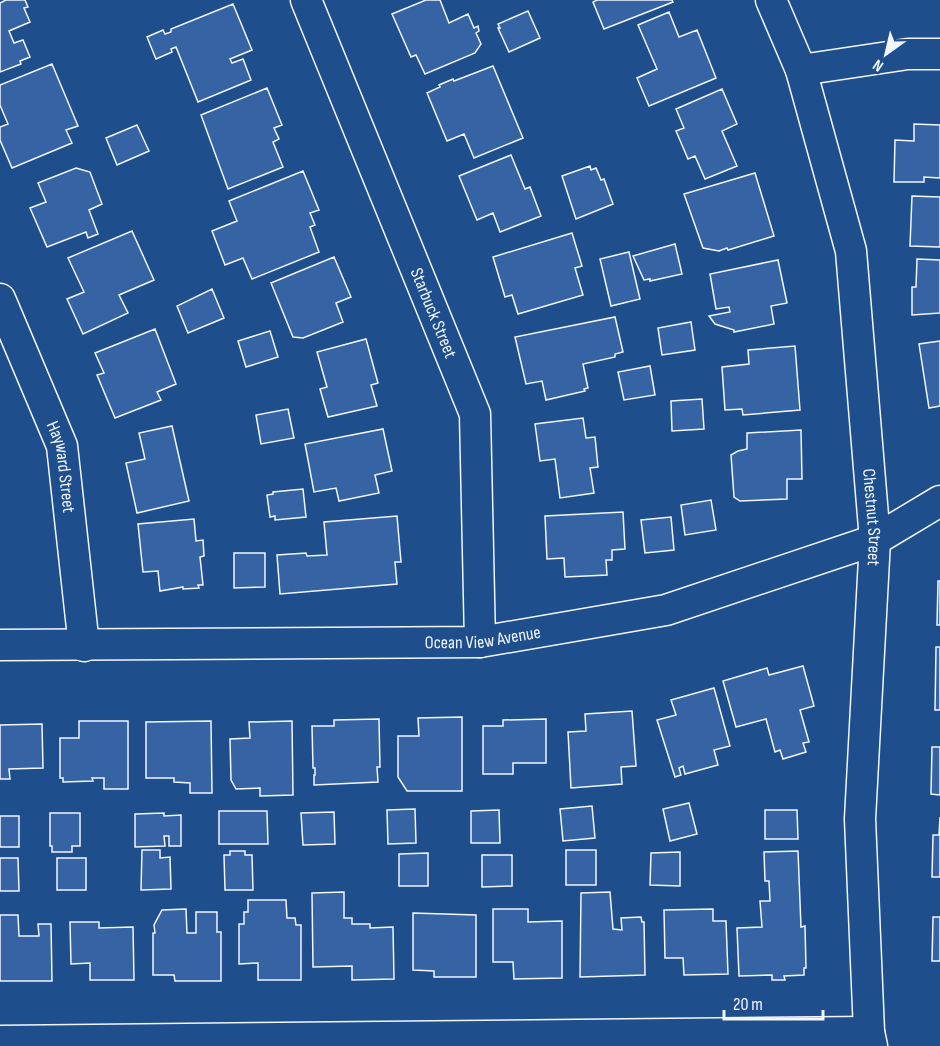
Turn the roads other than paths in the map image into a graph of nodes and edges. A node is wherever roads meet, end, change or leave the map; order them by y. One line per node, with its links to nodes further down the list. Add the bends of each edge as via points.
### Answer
1 (306, 0): 8 (street, Starbuck Street, via 475,414)
2 (771, 0): 4 (street, Chestnut Street)
3 (940, 54): 4 (street, via 908,54)
4 (801, 70): 7 (street, Chestnut Street, via 851,251)
5 (0, 300): 10 (street, Hayward Street, via 62,446)
6 (940, 501): 7 (street, Ocean View Avenue)
7 (875, 540): 8 (street, Ocean View Avenue, via 666,610); 11 (street, Chestnut Street, via 860,819)
8 (480, 642): 10 (street, Ocean View Avenue)
9 (0, 645): 10 (street, Ocean View Avenue)
10 (84, 646)
11 (870, 1039): 12 (street)
12 (0, 1041)

